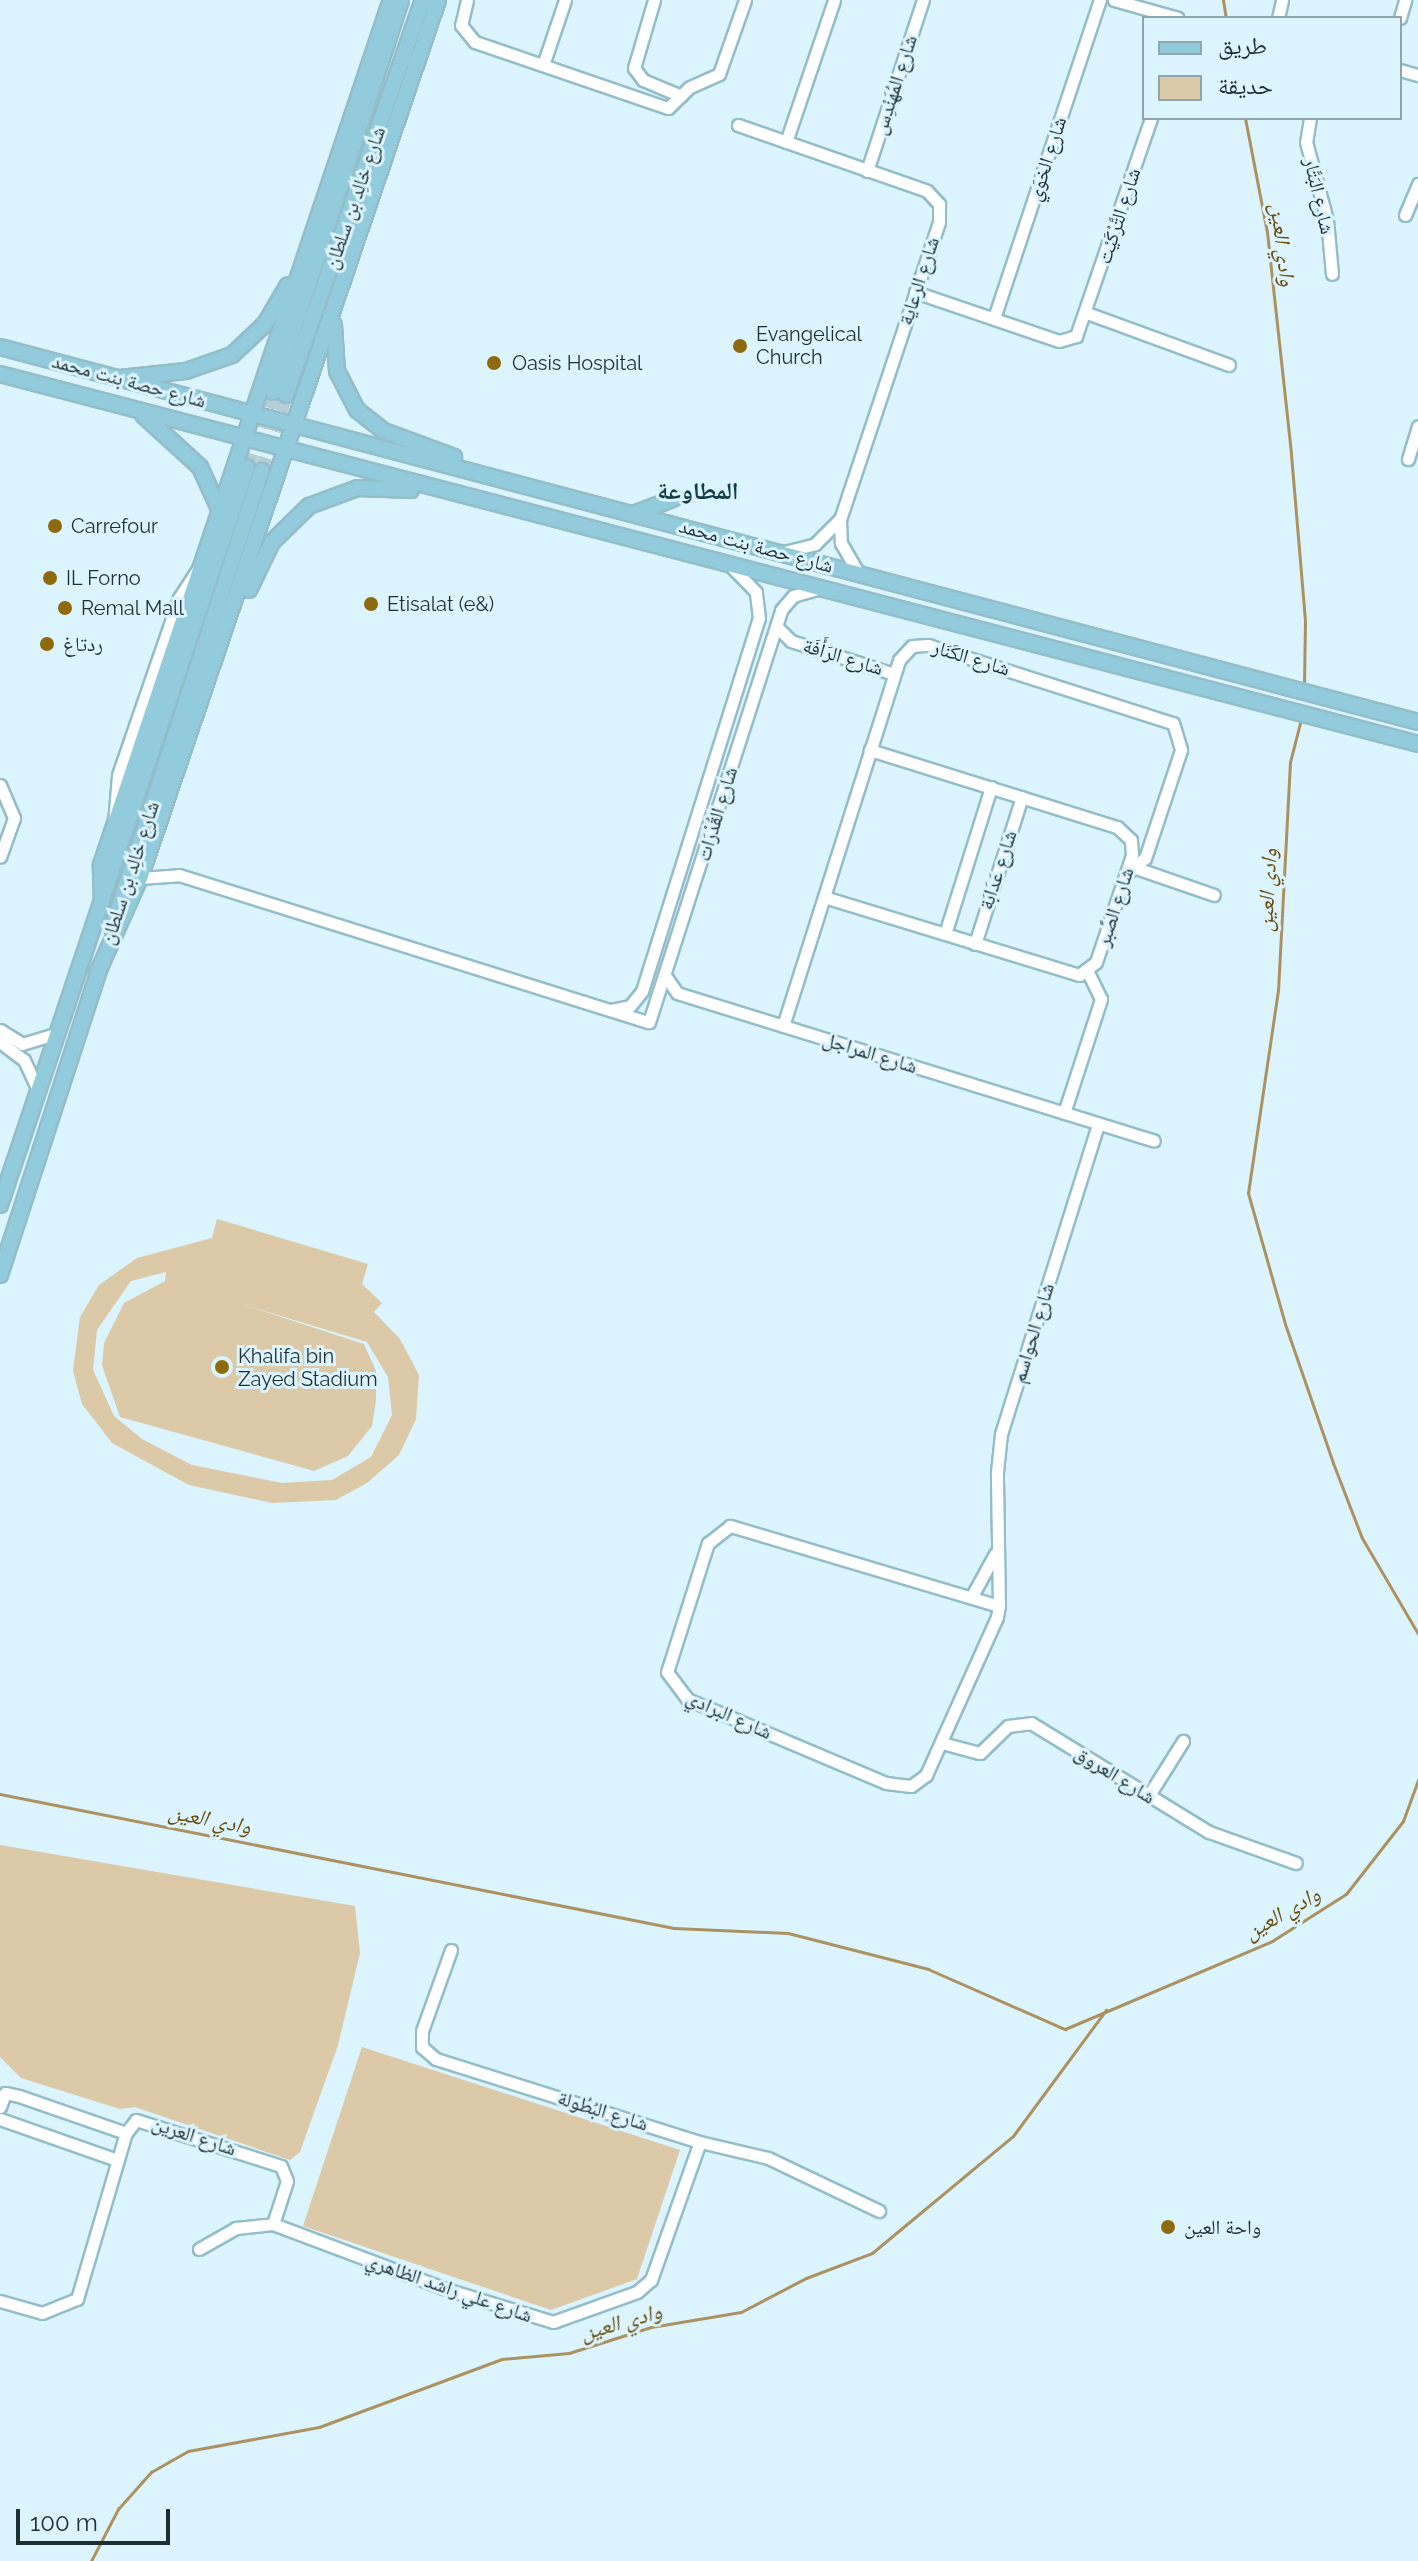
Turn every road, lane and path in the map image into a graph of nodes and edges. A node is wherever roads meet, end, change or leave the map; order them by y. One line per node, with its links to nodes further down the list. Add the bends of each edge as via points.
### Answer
1 (391, 0): 23 (main road)
2 (401, 0): 3 (main road, شارع خالِد بن سلطان, via 279,394)
3 (423, 0)
4 (438, 0): 26 (main road)
5 (467, 0): 14 (street, via 461,25 470,39)
6 (565, 0): 14 (street)
7 (654, 0): 15 (street, via 634,68 643,80)
8 (745, 0): 15 (street, via 722,67 714,79)
9 (834, 0): 19 (street)
10 (923, 0): 20 (street, شارع المُهَنْدِس)
11 (1100, 0): 28 (street, شارع الخوَي)
12 (1114, 0): 13 (street)
13 (1171, 16)
14 (543, 65): 15 (street, via 665,108)
15 (681, 96)
16 (1150, 120): 27 (street, شارع التَّرْكَيْت)
17 (1310, 120): 24 (street, شارع البَتَّار, via 1306,142 1327,220)
18 (738, 125): 19 (street, شارع الرعاية)
19 (786, 142): 20 (street, شارع الرعاية)
20 (867, 171): 25 (street, شارع الرعاية, via 927,191 939,204 939,222)
21 (1418, 184): 22 (street)
22 (1405, 215)
23 (306, 254): 32 (main road, via 265,324 232,355 186,371); 34 (main road)
24 (1332, 274)
25 (915, 292): 28 (street, شارع التَّرْكَيْت); 45 (street, شارع الرعاية)
26 (336, 305): 35 (main road); 40 (main road, via 337,371 357,410 384,431)
27 (1087, 313): 28 (street, شارع التَّرْكَيْت, via 1079,333 1063,342); 30 (street)
28 (994, 318)
29 (0, 347): 32 (main road, شارع حصة بنت محمد)
30 (1229, 365)
31 (0, 374): 33 (main road, شارع حصة بنت محمد)
32 (120, 378): 34 (main road, شارع حصة بنت محمد)
33 (136, 410): 37 (main road, شارع حصة بنت محمد); 43 (main road, via 200,467)
34 (253, 413): 35 (main road, شارع حصة بنت محمد); 37 (main road)
35 (298, 424): 38 (main road); 40 (main road, شارع حصة بنت محمد)
36 (1418, 427): 39 (street)
37 (245, 439): 38 (main road, شارع حصة بنت محمد); 43 (main road)
38 (289, 450): 41 (main road, شارع حصة بنت محمد); 56 (main road)
39 (1408, 459)
40 (495, 475): 44 (main road, شارع حصة بنت محمد)
41 (455, 494): 47 (main road, شارع حصة بنت محمد); 56 (main road, via 358,488 298,514 264,553)
42 (673, 499): 44 (main road)
43 (220, 511): 69 (main road, via 99,873)
44 (636, 514): 46 (main road, شارع حصة بنت محمد)
45 (840, 519): 46 (street, via 815,544); 48 (street, via 841,543)
46 (782, 553): 48 (main road, شارع حصة بنت محمد)
47 (730, 565): 49 (main road, شارع حصة بنت محمد); 54 (street, شارع القُدْرَات, via 753,586 760,605)
48 (859, 574): 57 (main road, شارع حصة بنت محمد)
49 (822, 588): 50 (street, شارع القُدْرَات, via 788,600); 58 (main road, شارع حصة بنت محمد)
50 (776, 626): 51 (street, شارع الرَأَفَة); 52 (street, شارع القُدْرَات)
51 (791, 641): 52 (street, شارع الرَأَفَة); 53 (street, شارع الرَأَفَة)
52 (768, 649): 55 (street, شارع القُدْرَات)
53 (894, 674): 59 (street, شارع الكَنَار); 64 (street, شارع الكَنَار, via 904,652 928,645 1173,723 1181,750)
54 (740, 679): 55 (street); 76 (street, شارع القُدْرَات)
55 (757, 684): 74 (street, شارع القُدْرَات)
56 (202, 696): 66 (main road)
57 (1416, 721)
58 (1413, 742)
59 (870, 750): 61 (street, شارع الصَّبر); 68 (street, شارع الكَنَار)
60 (0, 785): 63 (street, via 14,818)
61 (991, 787): 62 (street, شارع الصَّبر); 70 (street, شارع عَدَابَة)
62 (1022, 797): 65 (street, شارع الصَّبر, via 1126,832 1133,850); 71 (street, شارع عَدَابَة)
63 (0, 857)
64 (1139, 869): 65 (street); 67 (street)
65 (1125, 875): 72 (street, شارع الصَّبر)
66 (140, 878): 73 (main road); 78 (street, via 179,875)
67 (1214, 895)
68 (824, 897): 70 (street, شارع الصَّبر); 80 (street, شارع الكَنَار)
69 (102, 903): 73 (main road, شارع خالِد بن سلطان, via 254,469); 82 (main road, شارع خالِد بن سلطان)
70 (945, 934): 71 (street, شارع الصَّبر)
71 (975, 944): 72 (street, شارع الصَّبر, via 1070,974)
72 (1088, 972): 85 (street, via 1101,999)
73 (97, 974): 89 (main road, شارع خالِد بن سلطان)
74 (666, 977): 75 (street); 77 (street, شارع القُدْرَات)
75 (677, 993): 77 (street); 80 (street, شارع المراجل)
76 (637, 1000): 77 (street); 78 (street); 79 (street)
77 (658, 1001): 79 (street, شارع القُدْرَات, via 653,1018)
78 (608, 1011): 79 (street)
79 (638, 1023)
80 (783, 1026): 85 (street, شارع المراجل)
81 (0, 1030): 82 (street, via 22,1044)
82 (57, 1033): 84 (main road, شارع خالِد بن سلطان)
83 (0, 1042): 84 (street, via 24,1060)
84 (38, 1090): 88 (main road, شارع خالِد بن سلطان)
85 (1064, 1113): 86 (street, شارع المراجل)
86 (1098, 1124): 87 (street, شارع المراجل); 90 (street, شارع الحواسم, via 1001,1434)
87 (1154, 1141)
88 (0, 1205)
89 (0, 1275)
90 (998, 1546): 91 (street); 92 (street, شارع البرادي)
91 (972, 1596): 92 (street, شارع البرادي); 94 (street, شارع البرادي, via 730,1526 708,1543 667,1664 672,1684 687,1699 892,1786 922,1780)
92 (999, 1606): 94 (street, شارع البرادي)
93 (1183, 1741): 95 (street)
94 (942, 1743): 95 (street, شارع العروق, via 980,1753 1008,1726 1031,1723)
95 (1149, 1795): 96 (street, شارع العروق, via 1221,1838)
96 (1296, 1863)
97 (451, 1950): 103 (street, شارع البُطُولة, via 422,2031 422,2047 429,2054)
98 (0, 2081): 99 (street)
99 (5, 2093): 100 (street); 102 (street)
100 (0, 2107)
101 (0, 2119): 104 (street)
102 (126, 2133): 104 (street, شارع العرين); 106 (street, شارع العرين, via 144,2119 275,2162 287,2181)
103 (700, 2142): 105 (street, شارع البُطُولة, via 780,2162); 106 (street, شارع علي راشد الظاهري, via 651,2280 637,2292 553,2322 449,2290)
104 (117, 2160): 108 (street, شارع العرين, via 77,2299 42,2313)
105 (879, 2211)
106 (273, 2224): 107 (street, شارع علي راشد الظاهري, via 236,2228)
107 (199, 2249)
108 (0, 2301)

